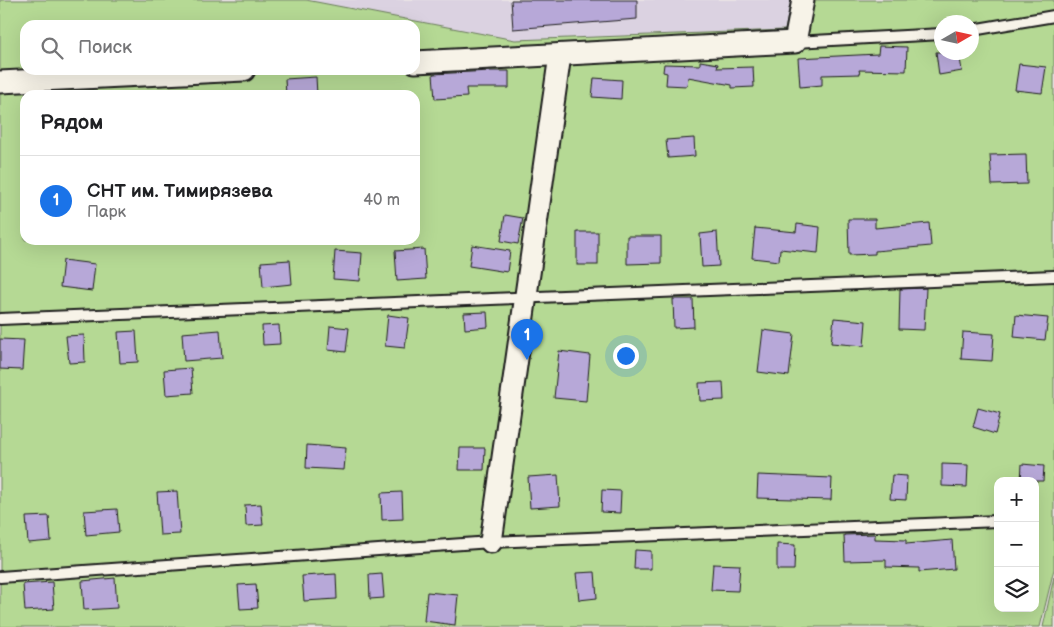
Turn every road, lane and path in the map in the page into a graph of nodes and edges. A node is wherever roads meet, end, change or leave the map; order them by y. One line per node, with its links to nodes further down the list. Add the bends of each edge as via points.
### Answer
1 (804, 0): 5 (street)
2 (1054, 16): 3 (lane)
3 (979, 29)
4 (934, 34): 5 (lane)
5 (794, 42): 6 (street)
6 (560, 54): 7 (street); 11 (street)
7 (420, 62)
8 (142, 75): 9 (street)
9 (0, 82)
10 (1054, 276): 11 (lane)
11 (526, 297): 12 (lane); 14 (street)
12 (0, 319)
13 (994, 521): 14 (lane)
14 (491, 542): 15 (lane)
15 (0, 577)

